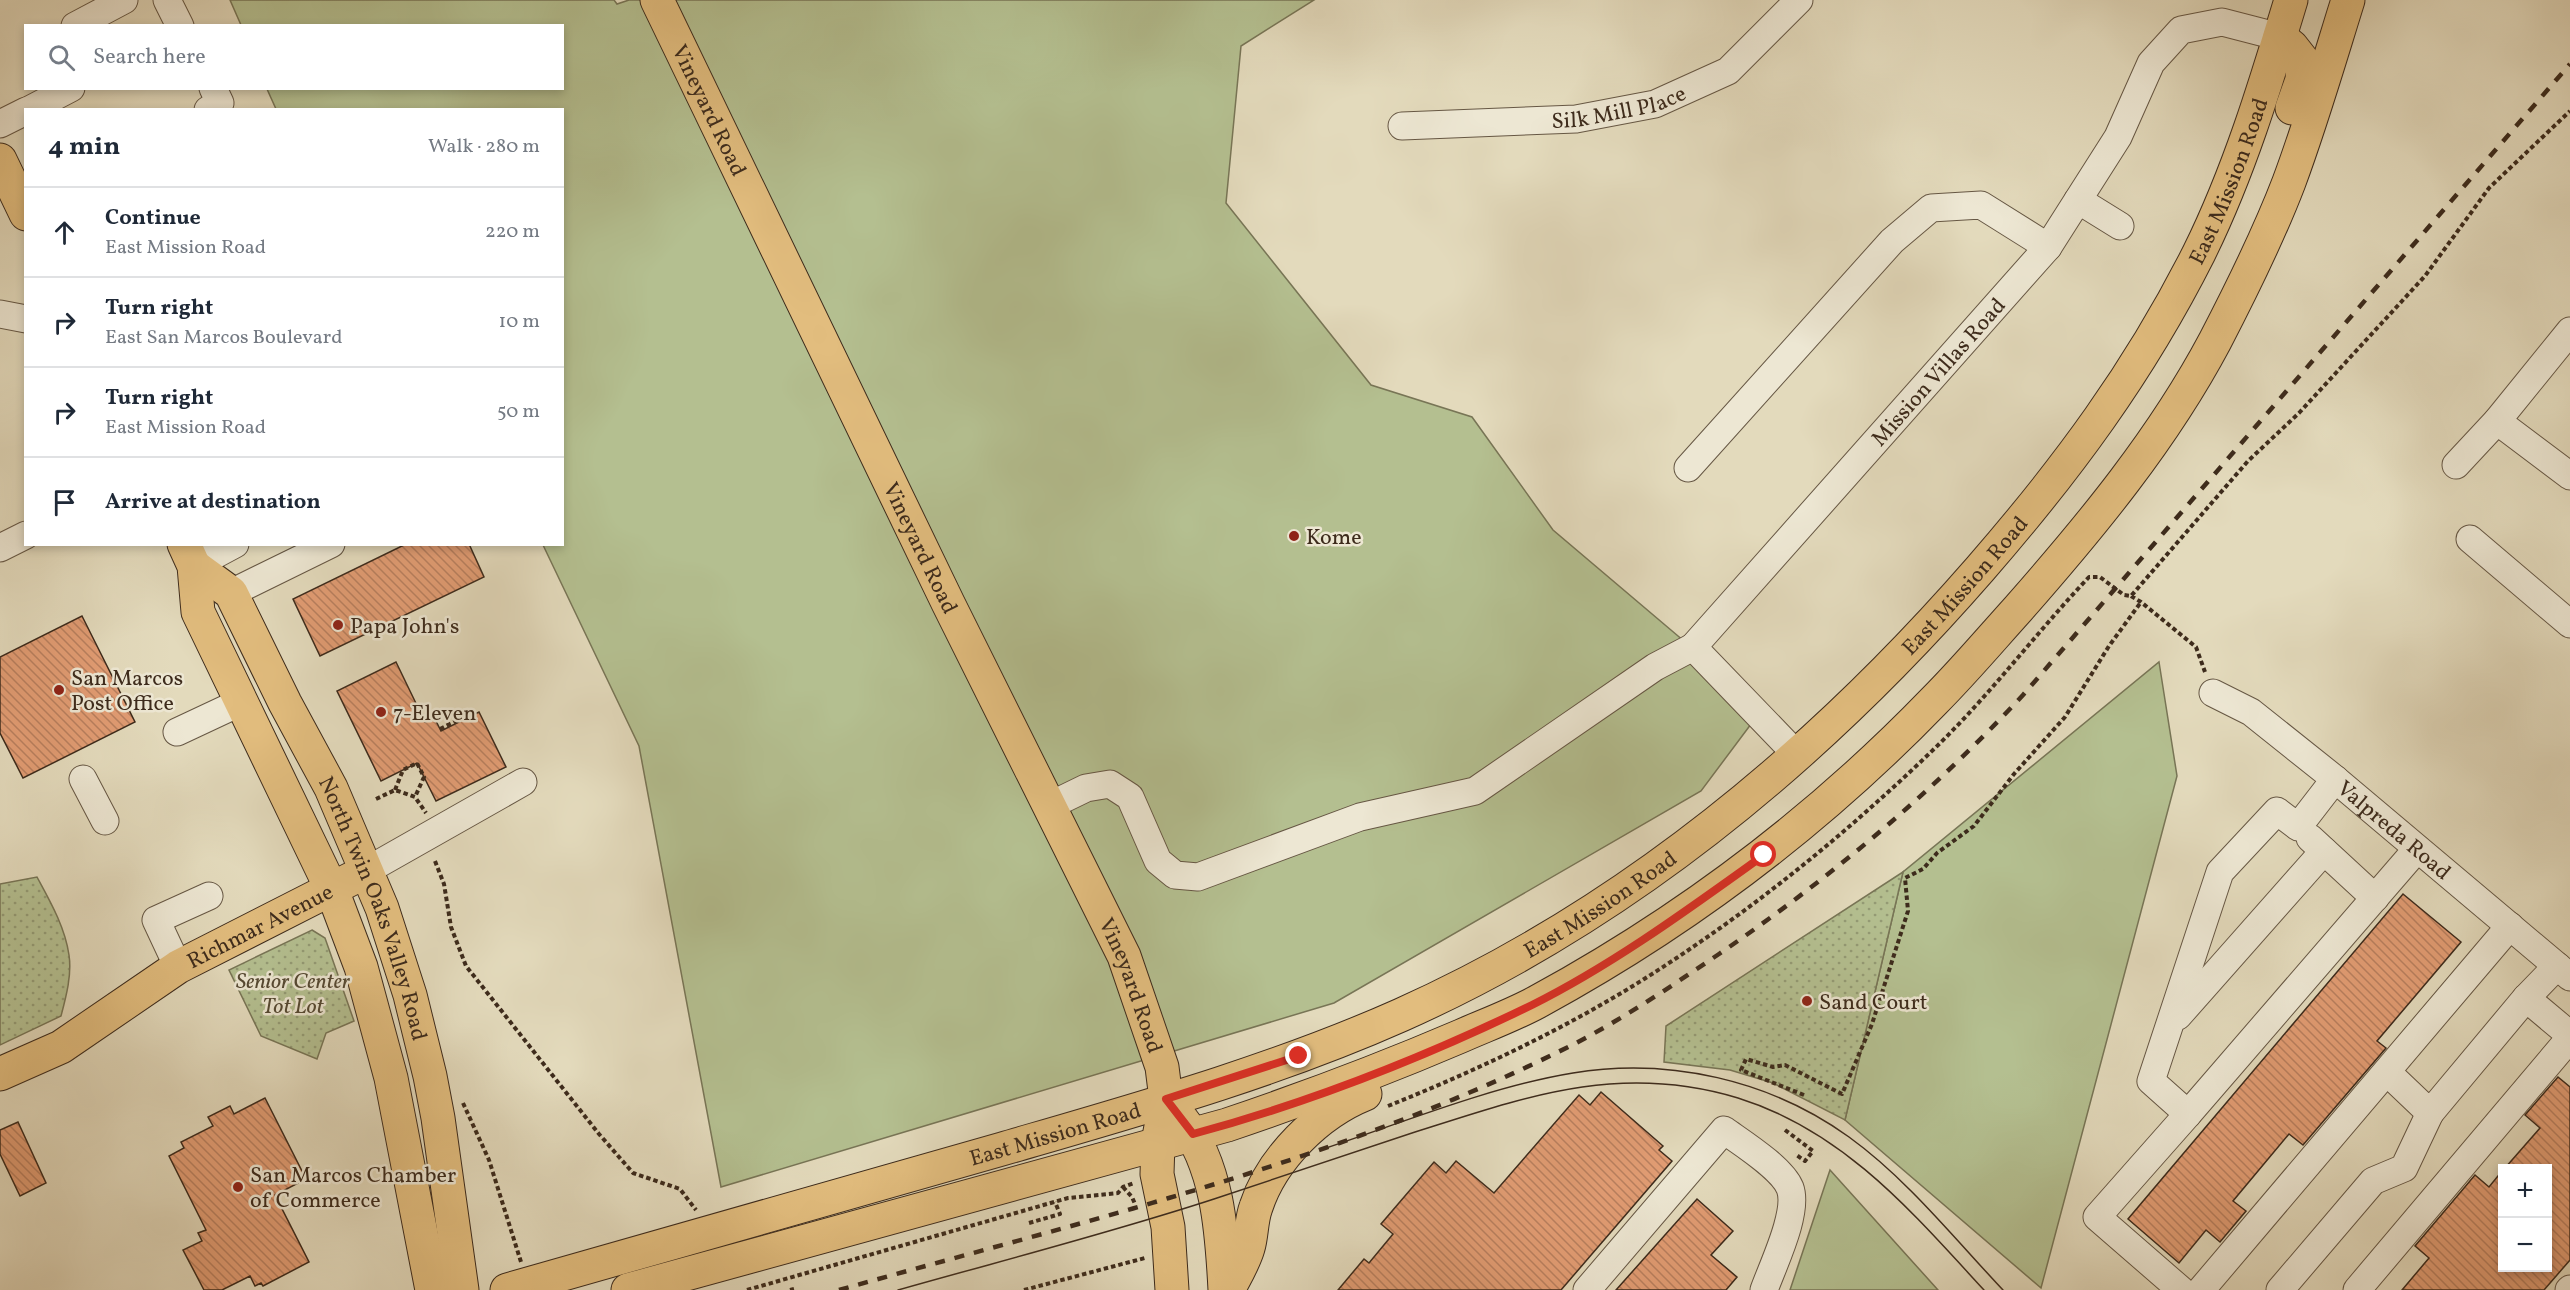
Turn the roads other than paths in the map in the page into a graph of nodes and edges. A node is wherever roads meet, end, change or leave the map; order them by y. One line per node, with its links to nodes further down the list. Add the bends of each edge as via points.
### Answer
1 (124, 0): 8 (street)
2 (167, 0): 9 (street)
3 (657, 0): 11 (main road, Vineyard Road)
4 (679, 0): 11 (main road)
5 (1799, 0): 18 (street, Silk Mill Place, via 1728,71 1655,104 1576,119)
6 (2291, 0): 10 (main road, East Mission Road)
7 (2348, 0): 20 (main road, East Mission Road)
8 (79, 24)
9 (179, 24)
10 (2280, 37): 20 (main road, via 2299,55 2304,68 2281,138); 21 (street, Mission Villas Road, via 2222,22 2181,30 2151,63 2118,137); 44 (main road, East Mission Road, via 2237,166 2202,246 2146,350 2113,401 2035,506 1936,620)
11 (685, 61): 48 (main road, Vineyard Road)
12 (66, 90): 14 (street)
13 (214, 90): 15 (street, via 220,103)
14 (31, 108)
15 (211, 108)
16 (24, 112): 17 (street)
17 (0, 124)
18 (1402, 126)
19 (0, 160): 22 (main road)
20 (2289, 182): 61 (main road, East Mission Road, via 2212,345 2130,473 2064,556 1934,701 1841,790 1764,855 1676,918)
21 (2078, 200): 23 (street); 24 (street, Mission Villas Road)
22 (24, 210)
23 (2120, 226)
24 (2048, 247): 30 (street, via 1981,205 1931,208 1892,241); 40 (street, Mission Villas Road)
25 (0, 314): 26 (street)
26 (24, 319)
27 (2570, 331): 28 (street)
28 (2497, 421): 29 (street); 31 (street)
29 (2456, 465)
30 (1688, 468)
31 (2570, 476)
32 (24, 537): 36 (street)
33 (2470, 539): 39 (street)
34 (226, 546): 37 (street)
35 (327, 546): 38 (street)
36 (0, 548)
37 (188, 555): 38 (main road, North Twin Oaks Valley Road); 42 (main road, North Twin Oaks Valley Road, via 198,612)
38 (231, 593): 53 (main road, North Twin Oaks Valley Road, via 331,788)
39 (2570, 624)
40 (1692, 647): 44 (street); 48 (street, Mission Villas Road, via 1655,667 1475,791 1360,817 1198,877 1175,875 1158,861 1130,796 1110,784 1086,788)
41 (2213, 693): 46 (street, Valpreda Road, via 2252,712)
42 (241, 702): 43 (street); 54 (main road, North Twin Oaks Valley Road)
43 (177, 732)
44 (1798, 756): 66 (main road, East Mission Road, via 1697,837 1580,920 1513,960 1397,1017 1318,1049)
45 (83, 779): 49 (street)
46 (2335, 779): 50 (street); 51 (street, Valpreda Road)
47 (523, 782): 53 (street, Richmar Avenue)
48 (1049, 806): 66 (main road, Vineyard Road, via 1124,956 1161,1059)
49 (105, 821)
50 (2298, 827): 52 (street); 62 (street, via 2277,811 2220,872)
51 (2416, 849): 56 (street); 57 (street, Valpreda Road)
52 (2324, 850): 56 (street); 62 (street)
53 (366, 871): 54 (main road, Richmar Avenue); 71 (main road, North Twin Oaks Valley Road, via 398,955 421,1035 438,1118)
54 (332, 890): 58 (main road, Richmar Avenue); 71 (main road, North Twin Oaks Valley Road, via 361,967)
55 (208, 896): 58 (street, via 156,920)
56 (2375, 898): 68 (street)
57 (2511, 926): 59 (street, Valpreda Road); 64 (street)
58 (178, 967): 65 (main road, Richmar Avenue, via 61,1047)
59 (2563, 972): 60 (street)
60 (2526, 998): 63 (street); 67 (street)
61 (1533, 1004): 69 (main road, East Mission Road, via 1316,1095); 78 (main road, via 1412,1074 1359,1096 1308,1131 1278,1163 1256,1207 1248,1250)
62 (2169, 1026): 68 (street, via 2151,1082)
63 (2570, 1036): 83 (street)
64 (2388, 1073): 67 (street); 81 (street)
65 (0, 1074)
66 (1166, 1099): 69 (main road); 70 (main road); 72 (main road, East Mission Road, via 1016,1145)
67 (2430, 1113): 82 (street, via 2404,1168 2373,1181)
68 (2188, 1114): 73 (street, via 2097,1217)
69 (1193, 1134): 70 (main road, East Mission Road); 78 (main road, via 1215,1198)
70 (1158, 1143): 76 (main road, East Mission Road); 77 (main road, via 1157,1174 1168,1227)
71 (441, 1248): 74 (main road, North Twin Oaks Valley Road); 75 (main road, North Twin Oaks Valley Road)
72 (514, 1278)
73 (2170, 1286)
74 (432, 1290)
75 (462, 1290)
76 (628, 1290)
77 (1172, 1290)
78 (1227, 1290)
79 (1587, 1290): 80 (street, via 1724,1130 1772,1166 1790,1188 1792,1204)
80 (1764, 1290)
81 (2201, 1290)
82 (2280, 1290)
83 (2357, 1290)

